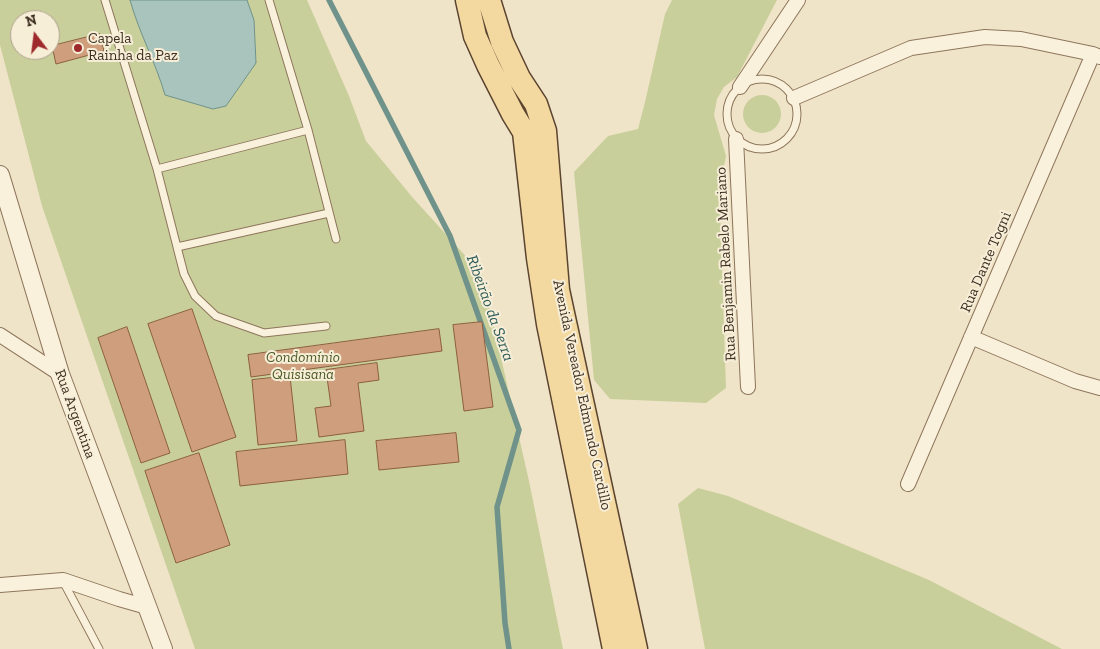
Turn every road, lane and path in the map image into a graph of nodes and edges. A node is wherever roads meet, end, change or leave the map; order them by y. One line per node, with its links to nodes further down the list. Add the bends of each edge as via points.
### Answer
1 (105, 0): 11 (lane)
2 (269, 0): 9 (lane)
3 (467, 0): 28 (main road, Avenida Vereador Edmundo Cardillo, via 475,36 524,132 548,324)
4 (489, 0): 29 (main road, Avenida Vereador Edmundo Cardillo, via 502,42 536,104 545,131 558,290)
5 (798, 0): 7 (street)
6 (1096, 55): 8 (street, via 1012,38 985,38 911,48); 18 (street, Rua Dante Togni)
7 (740, 87): 8 (lane, via 759,79 770,80 784,86); 10 (lane, via 732,96 727,118)
8 (794, 98): 10 (lane, via 797,120 787,139 778,146 756,149)
9 (308, 130): 11 (lane); 13 (lane)
10 (736, 138): 20 (street, Rua Benjamin Rabelo Mariano)
11 (157, 169): 15 (lane)
12 (0, 175): 19 (street, Rua Argentina)
13 (329, 213): 14 (lane); 15 (lane)
14 (336, 239)
15 (177, 247): 16 (lane, via 184,274 195,296 216,316 264,333)
16 (326, 326)
17 (0, 335): 19 (street)
18 (971, 337): 21 (street, via 1075,381); 22 (street, Rua Dante Togni)
19 (60, 374): 25 (street, Rua Argentina)
20 (748, 387)
21 (1100, 388)
22 (908, 484)
23 (62, 580): 24 (street); 25 (street); 26 (lane)
24 (0, 586)
25 (147, 607): 27 (street, Rua Argentina)
26 (99, 649)
27 (163, 649)
28 (614, 649)
29 (636, 649)

